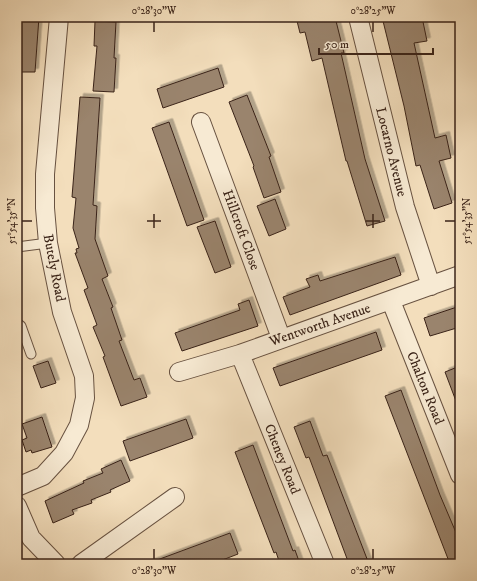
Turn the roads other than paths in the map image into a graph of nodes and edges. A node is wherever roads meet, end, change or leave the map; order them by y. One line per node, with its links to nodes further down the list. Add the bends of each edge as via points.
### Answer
1 (59, 17): 4 (street, Butely Road, via 45,174)
2 (358, 17): 7 (street, Locarno Avenue, via 405,207)
3 (201, 122): 10 (street, Hillcroft Close)
4 (48, 243): 5 (lane); 15 (street, Butely Road, via 62,312 84,376 85,398 79,425 64,453 43,476)
5 (17, 247)
6 (460, 276): 7 (street, Wentworth Avenue)
7 (431, 286): 8 (street, Wentworth Avenue)
8 (391, 301): 10 (street, Wentworth Avenue); 14 (street, Chalton Road)
9 (17, 323): 11 (lane, via 21,326)
10 (281, 338): 12 (street, Wentworth Avenue)
11 (31, 354)
12 (240, 354): 13 (street, Wentworth Avenue); 20 (street, Cheney Road)
13 (179, 372)
14 (460, 475)
15 (17, 487)
16 (175, 497): 19 (street)
17 (17, 506): 18 (street, via 32,538)
18 (56, 564)
19 (81, 564)
20 (325, 564)

